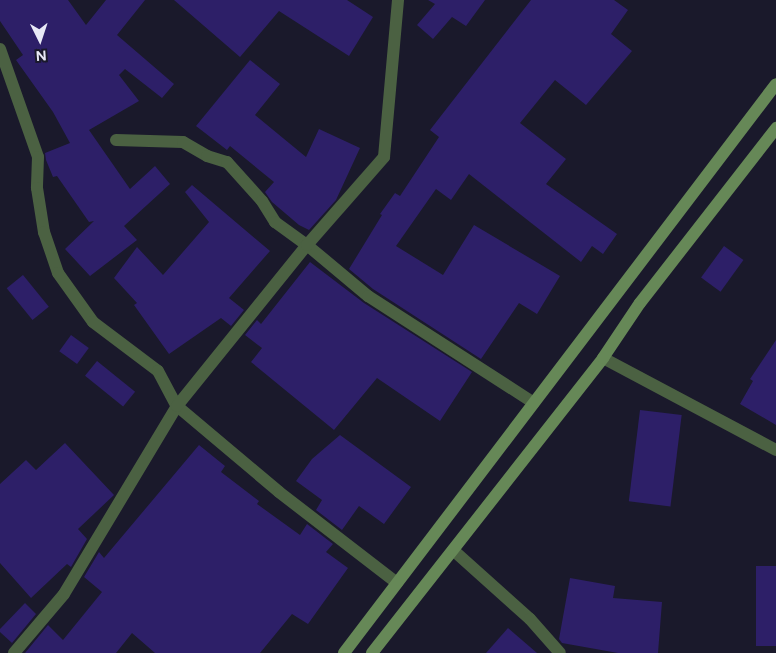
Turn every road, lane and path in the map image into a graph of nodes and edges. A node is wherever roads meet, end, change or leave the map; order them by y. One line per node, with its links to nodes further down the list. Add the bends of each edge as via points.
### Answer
1 (398, 0): 6 (street, via 384,157)
2 (0, 49): 9 (street, via 38,157 37,188 44,232 58,273 93,322 158,370)
3 (776, 84): 8 (main road)
4 (776, 128): 7 (main road, via 640,303)
5 (116, 140): 6 (street, via 183,142 207,156 227,162 262,201 275,222)
6 (307, 245): 8 (street, via 368,296); 9 (street)
7 (603, 358): 10 (street); 11 (main road)
8 (534, 403): 12 (main road)
9 (177, 406): 12 (street, via 279,492); 13 (street, via 64,594)
10 (776, 450)
11 (453, 550): 15 (main road); 16 (street, via 530,619)
12 (398, 583): 14 (main road)
13 (14, 653)
14 (344, 653)
15 (372, 653)
16 (560, 653)

